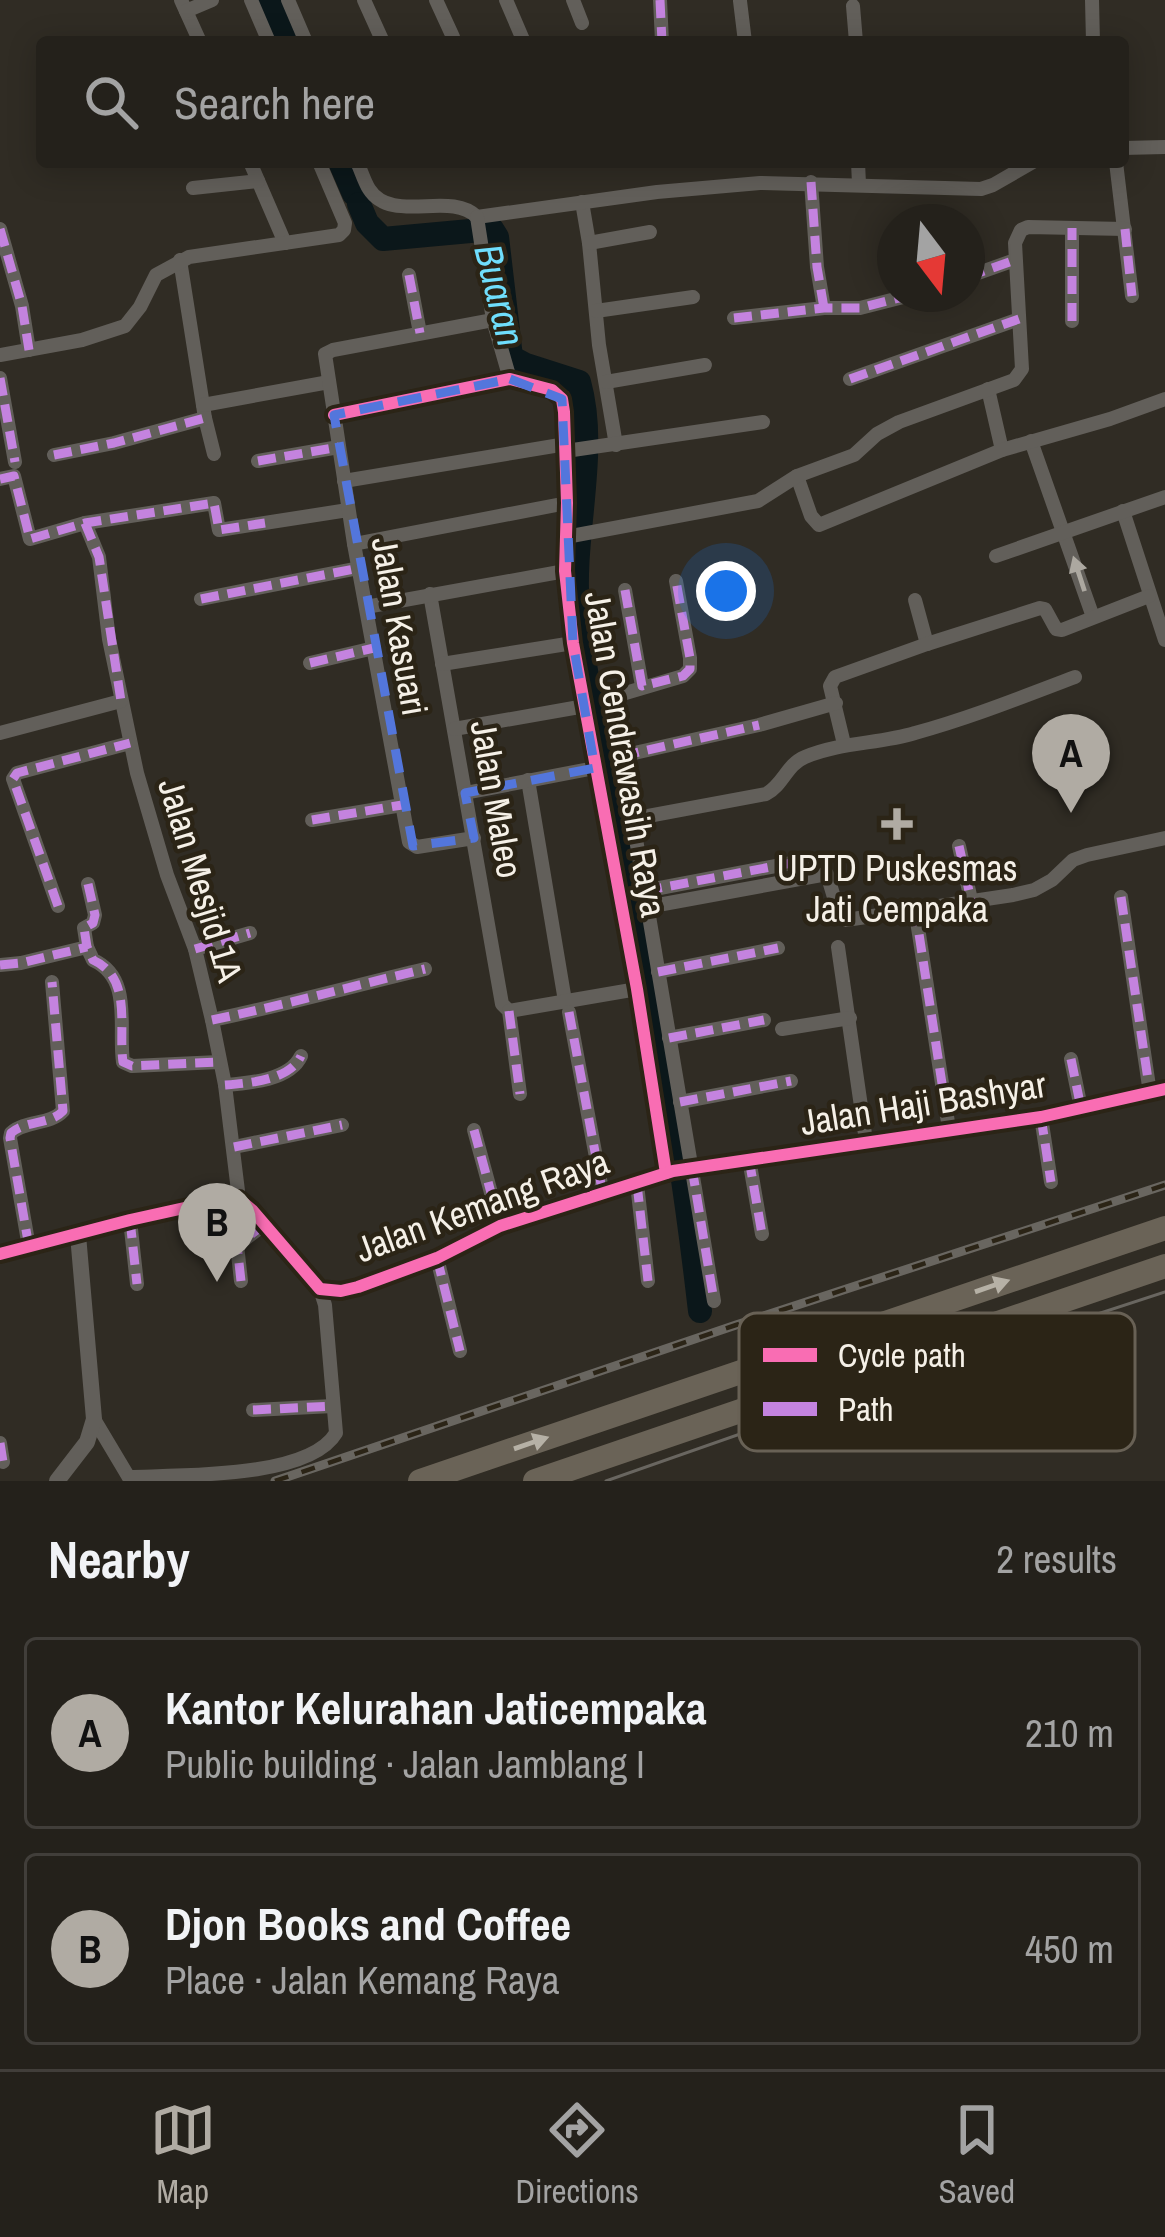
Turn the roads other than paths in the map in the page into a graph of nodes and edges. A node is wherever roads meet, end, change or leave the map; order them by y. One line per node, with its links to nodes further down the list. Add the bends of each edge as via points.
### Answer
1 (212, 0): 11 (street)
2 (251, 0): 15 (street)
3 (288, 0): 16 (street)
4 (364, 0): 17 (street)
5 (436, 0): 18 (street)
6 (506, 0): 19 (street)
7 (573, 0): 13 (street)
8 (660, 0): 20 (street)
9 (1092, 0): 23 (street)
10 (740, 1): 21 (street)
11 (184, 5): 14 (street)
12 (853, 6): 22 (street)
13 (582, 23)
14 (197, 36)
15 (266, 36)
16 (303, 36)
17 (379, 36)
18 (453, 36)
19 (521, 36)
20 (662, 36)
21 (744, 36)
22 (856, 36)
23 (1093, 36)
24 (1165, 147): 25 (street)
25 (1129, 148)
26 (252, 168): 33 (street)
27 (322, 168): 44 (street, via 344,230)
28 (360, 168): 39 (street, via 380,200 466,208)
29 (759, 168): 35 (street)
30 (858, 168): 36 (street)
31 (1023, 168): 36 (street, via 981,189)
32 (1117, 168): 42 (street)
33 (258, 182): 37 (street); 44 (street)
34 (811, 182): 35 (street); 36 (street); 53 (street)
35 (760, 183): 38 (street)
36 (859, 184)
37 (193, 188)
38 (583, 202): 39 (street); 45 (street)
39 (479, 228): 57 (street)
40 (1072, 228): 42 (street); 47 (street, via 1021,230); 58 (street)
41 (0, 229): 60 (street)
42 (1125, 229): 50 (street)
43 (650, 232): 45 (street)
44 (285, 243): 46 (street)
45 (589, 243): 54 (street)
46 (180, 260): 60 (street, via 156,274 125,326); 70 (street)
47 (1016, 260): 48 (street); 56 (street)
48 (985, 271)
49 (409, 275): 59 (street)
50 (1132, 296)
51 (693, 297): 54 (street)
52 (877, 304): 53 (street)
53 (827, 308): 55 (street)
54 (596, 310): 67 (street)
55 (734, 319)
56 (1019, 319): 65 (street); 68 (street, via 1019,376)
57 (493, 320): 59 (street); 64 (street)
58 (1072, 321)
59 (420, 332): 66 (street, Jalan Kasuari, via 325,354)
60 (29, 350): 61 (street)
61 (0, 355)
62 (705, 365): 67 (street)
63 (0, 378): 81 (street)
64 (510, 379): 71 (street); 76 (street, Jalan Cendrawasih Raya, via 562,399)
65 (850, 379)
66 (329, 382): 70 (street); 71 (street, Jalan Kasuari)
67 (606, 382): 74 (street)
68 (988, 389): 77 (street); 82 (street, via 899,422 854,454)
69 (1165, 398): 73 (street)
70 (204, 411): 78 (street); 79 (street)
71 (334, 415): 75 (street, Jalan Kasuari)
72 (763, 422): 74 (street)
73 (1031, 441): 77 (street); 90 (street)
74 (616, 445): 76 (street)
75 (339, 447): 80 (street); 84 (street, Jalan Kasuari)
76 (577, 447): 84 (street); 86 (street, Jalan Cendrawasih Raya)
77 (1002, 450): 82 (street, via 819,524)
78 (214, 454)
79 (54, 455)
80 (258, 461)
81 (15, 462)
82 (797, 476): 91 (street, via 741,506)
83 (0, 479): 89 (street, via 14,476 30,538)
84 (344, 481): 87 (street, Jalan Kasuari)
85 (1165, 497): 88 (street)
86 (567, 503): 91 (street, Jalan Cendrawasih Raya); 92 (street)
87 (348, 510): 89 (street, via 220,530 214,503); 92 (street, Jalan Kasuari)
88 (1123, 511): 90 (street); 99 (street)
89 (85, 523): 112 (street, Jalan Mesjid 1A, via 99,557)
90 (1065, 532): 93 (street); 103 (street, one-way to 90)
91 (575, 535): 95 (street, Jalan Cendrawasih Raya)
92 (354, 544): 94 (street, Jalan Kasuari)
93 (996, 556)
94 (359, 568): 100 (street); 102 (street, Jalan Kasuari)
95 (565, 571): 98 (street); 105 (street, Jalan Cendrawasih Raya)
96 (676, 580): 111 (street, via 690,669)
97 (625, 590): 111 (street)
98 (430, 594): 102 (street); 109 (street, Jalan Maleo)
99 (1149, 596): 103 (street); 104 (street)
100 (201, 599)
101 (915, 600): 106 (street)
102 (366, 607): 107 (street, Jalan Kasuari)
103 (1093, 617): 106 (street, via 1059,630 1040,608)
104 (1165, 640)
105 (573, 643): 109 (street); 114 (street, Jalan Cendrawasih Raya)
106 (927, 644): 113 (street, via 835,677)
107 (374, 649): 108 (street); 123 (street, Jalan Kasuari)
108 (310, 663)
109 (442, 664): 115 (street, Jalan Maleo)
110 (1075, 677): 118 (street, via 909,735)
111 (642, 686): 119 (street, via 611,697)
112 (121, 701): 116 (street); 117 (street, Jalan Mesjid 1A)
113 (836, 703): 118 (street); 119 (street)
114 (585, 706): 115 (street); 120 (street, Jalan Cendrawasih Raya)
115 (454, 729): 122 (street, Jalan Maleo)
116 (0, 733)
117 (130, 742): 134 (street, via 13,778); 141 (street, Jalan Mesjid 1A)
118 (844, 744): 124 (street, via 800,758 766,794)
119 (621, 756): 124 (street)
120 (595, 768): 121 (street); 137 (street, Jalan Cendrawasih Raya)
121 (528, 780): 122 (street); 147 (street)
122 (465, 793): 126 (street, Jalan Maleo)
123 (402, 805): 125 (street); 126 (street, Jalan Kasuari, via 413,846)
124 (632, 819): 132 (street)
125 (312, 820)
126 (474, 838): 148 (street, Jalan Maleo)
127 (1165, 838): 133 (street, via 1073,860 1034,890)
128 (959, 846): 133 (street)
129 (802, 861): 132 (street)
130 (88, 884): 138 (street, via 95,915 84,928)
131 (1121, 897): 159 (street)
132 (646, 899): 135 (street, via 827,874 846,920); 137 (street)
133 (971, 900): 135 (street)
134 (58, 906)
135 (915, 908): 165 (street)
136 (250, 933): 141 (street)
137 (638, 937): 144 (street); 146 (street, Jalan Cendrawasih Raya)
138 (87, 947): 142 (street); 156 (street, via 122,998 123,1062)
139 (838, 947): 149 (street)
140 (778, 948): 144 (street)
141 (195, 949): 150 (street, Jalan Mesjid 1A)
142 (0, 964)
143 (425, 968): 150 (street)
144 (658, 972): 153 (street)
145 (52, 982): 181 (street, via 63,1111 19,1126 10,1138)
146 (637, 989): 147 (street); 170 (street, Jalan Cendrawasih Raya)
147 (567, 1006): 148 (street); 173 (street)
148 (509, 1011): 160 (street, Jalan Maleo)
149 (850, 1018): 152 (street); 167 (street)
150 (212, 1020): 156 (street, Jalan Mesjid 1A)
151 (764, 1020): 153 (street)
152 (782, 1029)
153 (669, 1038): 161 (street)
154 (301, 1056): 158 (street, via 285,1073)
155 (1071, 1059): 162 (street)
156 (219, 1062): 158 (street, Jalan Mesjid 1A)
157 (791, 1081): 161 (street)
158 (225, 1085): 168 (street, Jalan Mesjid 1A)
159 (1158, 1091): 162 (street, Jalan Haji Bashyar)
160 (520, 1094)
161 (680, 1102): 170 (street)
162 (1082, 1108): 163 (street, Jalan Haji Bashyar)
163 (1041, 1118): 165 (street, Jalan Haji Bashyar); 171 (street)
164 (342, 1125): 168 (street)
165 (949, 1129): 167 (street, Jalan Haji Bashyar)
166 (474, 1130): 177 (street)
167 (866, 1141): 169 (street, Jalan Haji Bashyar)
168 (234, 1147): 174 (street, Jalan Mesjid 1A)
169 (749, 1159): 170 (street, Jalan Haji Bashyar); 180 (street)
170 (680, 1170): 172 (street, Jalan Kemang Raya); 189 (street)
171 (1051, 1182)
172 (637, 1184): 173 (street, Jalan Kemang Raya); 186 (street)
173 (603, 1195): 177 (street, Jalan Kemang Raya)
174 (239, 1199): 175 (street); 176 (street, Jalan Kemang Raya)
175 (130, 1220): 179 (street); 187 (street)
176 (265, 1224): 185 (street, via 237,1245); 188 (street, Jalan Kemang Raya)
177 (500, 1226): 183 (street, Jalan Kemang Raya)
178 (1165, 1228): 190 (highway, one-way to 178)
179 (78, 1234): 181 (street); 197 (street)
180 (762, 1234)
181 (29, 1247): 182 (street)
182 (0, 1254)
183 (436, 1258): 188 (street, Jalan Kemang Raya, via 358,1287); 192 (street)
184 (1165, 1266): 191 (highway)
185 (242, 1281)
186 (648, 1281)
187 (137, 1284)
188 (320, 1289): 194 (street)
189 (714, 1301)
190 (913, 1313)
191 (1028, 1313)
192 (460, 1351)
193 (739, 1372): 202 (highway, one-way to 193)
194 (333, 1406): 195 (street); 200 (street, via 336,1432 314,1453 259,1470)
195 (253, 1410)
196 (739, 1412): 203 (highway)
197 (94, 1419): 200 (street); 201 (street)
198 (0, 1443): 199 (street)
199 (3, 1462)
200 (130, 1479)
201 (57, 1481)
202 (420, 1481)
203 (535, 1481)

